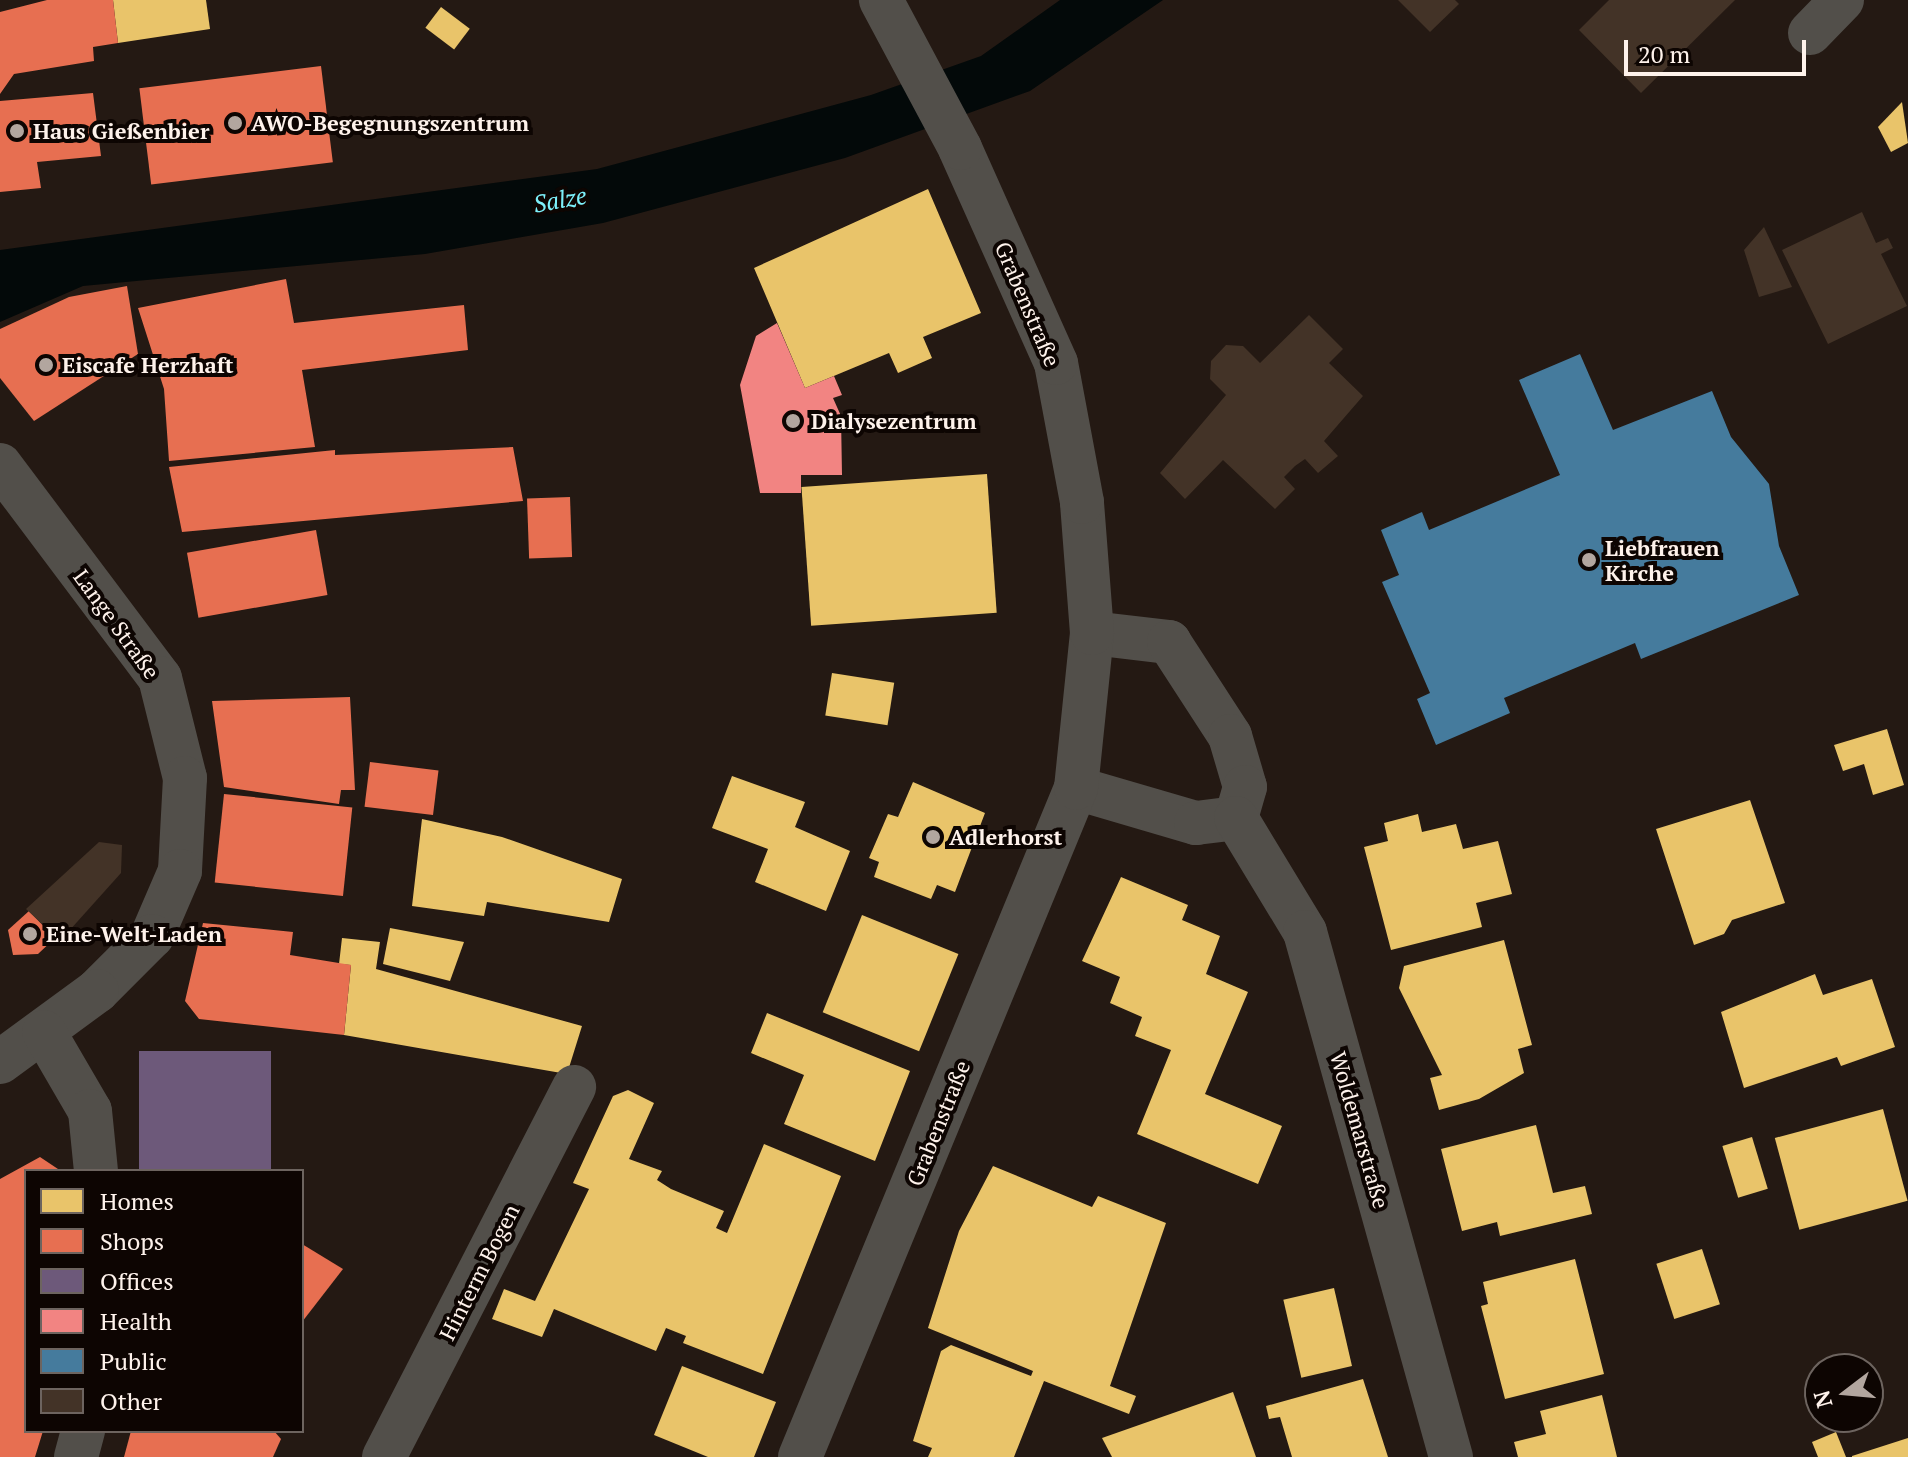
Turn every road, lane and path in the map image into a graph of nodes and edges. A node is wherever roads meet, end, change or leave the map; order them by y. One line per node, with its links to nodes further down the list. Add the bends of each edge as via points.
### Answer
1 (881, 0): 5 (street, Grabenstraße, via 960,148 1056,363 1082,502)
2 (1842, 0): 3 (street)
3 (1810, 33)
4 (0, 465): 8 (street, Lange Straße, via 160,678 185,778 180,871 152,936)
5 (1092, 633): 6 (street, Grabenstraße); 7 (street, via 1169,642 1230,736 1245,787)
6 (1076, 788): 7 (street, via 1196,823); 15 (street, Grabenstraße)
7 (1236, 818): 16 (street, Woldemarstraße, via 1305,932)
8 (44, 1032): 9 (street, Lange Straße); 11 (street, via 90,1111)
9 (0, 1062)
10 (574, 1087): 14 (street, Hinterm Bogen)
11 (96, 1169)
12 (82, 1433): 13 (street)
13 (76, 1457)
14 (384, 1457)
15 (800, 1457)
16 (1451, 1457)

